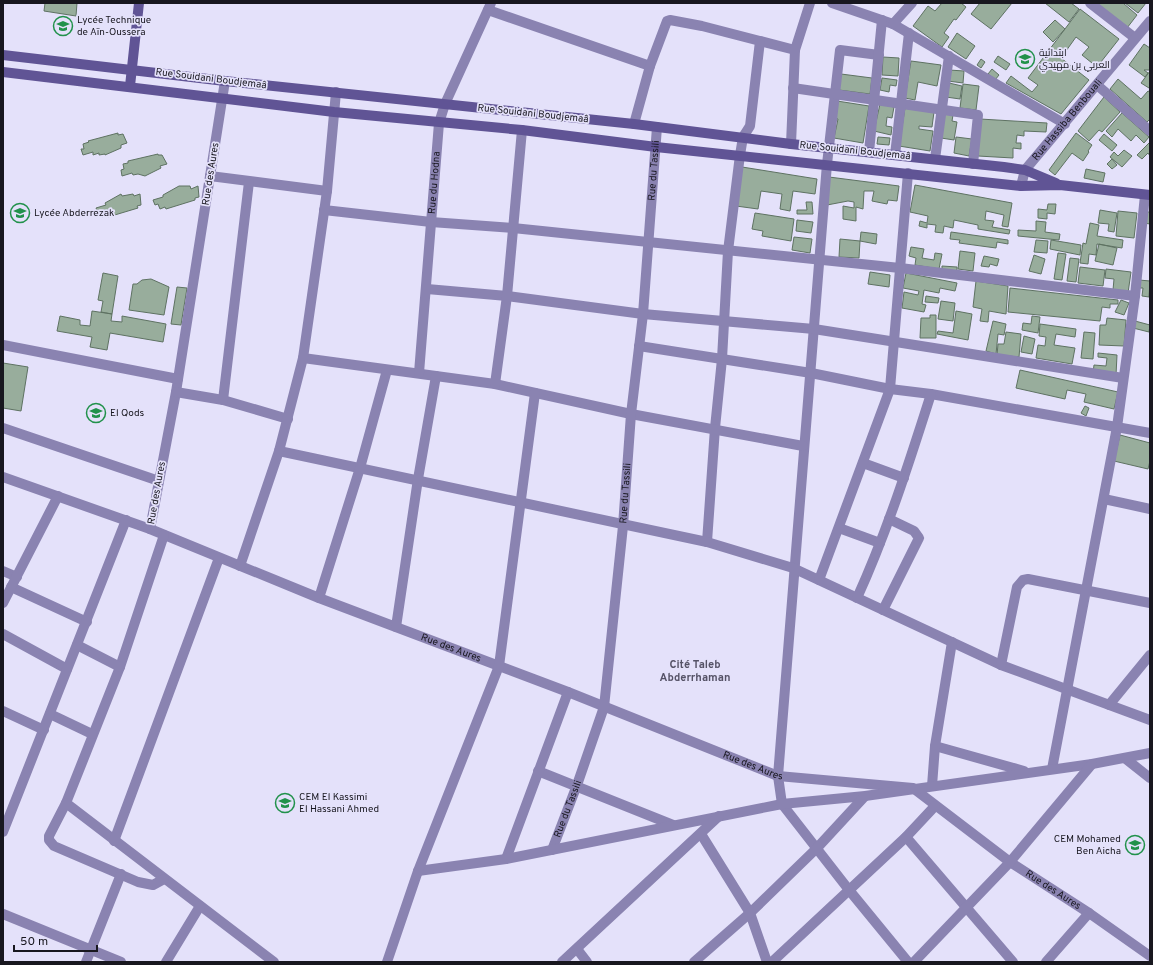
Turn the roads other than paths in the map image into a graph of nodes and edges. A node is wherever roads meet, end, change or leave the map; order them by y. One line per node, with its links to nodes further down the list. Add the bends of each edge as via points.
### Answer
1 (139, 3): 18 (main road)
2 (810, 3): 13 (street)
3 (832, 3): 7 (street)
4 (912, 3): 9 (street)
5 (1090, 3): 11 (street)
6 (490, 6): 17 (street); 29 (street, Rue du Hodna)
7 (882, 20): 9 (street); 15 (street)
8 (1150, 21): 11 (street, Rue Hassiba Benbouali)
9 (894, 24): 10 (street)
10 (909, 33): 16 (street); 28 (street)
11 (1136, 38): 21 (street, Rue Hassiba Benbouali)
12 (760, 42): 13 (street); 17 (street, via 670,20 664,24); 38 (street, via 750,126)
13 (795, 50): 23 (street)
14 (3, 55): 18 (main road, Rue Souidani Boudjemaâ)
15 (879, 55): 25 (street, via 840,50); 27 (street)
16 (949, 56): 30 (street); 34 (street)
17 (650, 66): 33 (street)
18 (131, 70): 20 (main road, Rue Souidani Boudjemaâ); 22 (main road)
19 (3, 72): 22 (main road, Rue Souidani Boudjemaâ)
20 (225, 82): 24 (main road, Rue Souidani Boudjemaâ); 26 (street, Rue des Aures)
21 (1097, 85): 34 (street, Rue Hassiba Benbouali); 37 (street)
22 (130, 86): 26 (main road, Rue Souidani Boudjemaâ)
23 (793, 88): 25 (street); 39 (street)
24 (336, 92): 29 (main road, Rue Souidani Boudjemaâ); 31 (street)
25 (835, 93): 27 (street); 41 (street)
26 (223, 98): 31 (main road, Rue Souidani Boudjemaâ); 50 (street, Rue des Aures)
27 (874, 99): 28 (street); 42 (street)
28 (901, 103): 30 (street); 44 (street)
29 (445, 104): 32 (street, Rue du Hodna); 33 (main road, Rue Souidani Boudjemaâ)
30 (942, 109): 45 (street); 47 (street, via 978,115)
31 (334, 112): 32 (main road, Rue Souidani Boudjemaâ); 54 (street)
32 (439, 123): 36 (main road, Rue Souidani Boudjemaâ); 57 (street, Rue du Hodna)
33 (634, 124): 35 (main road, Rue Souidani Boudjemaâ)
34 (1065, 124): 48 (street, Rue Hassiba Benbouali)
35 (657, 127): 38 (main road, Rue Souidani Boudjemaâ); 40 (street, Rue du Tassili)
36 (522, 130): 40 (main road, Rue Souidani Boudjemaâ); 58 (street)
37 (1150, 131)
38 (743, 137): 39 (main road, Rue Souidani Boudjemaâ); 43 (street)
39 (791, 144): 41 (main road, Rue Souidani Boudjemaâ)
40 (656, 147): 43 (main road, Rue Souidani Boudjemaâ); 59 (street, Rue du Tassili)
41 (829, 148): 42 (main road, Rue Souidani Boudjemaâ); 46 (street)
42 (869, 152): 44 (main road, Rue Souidani Boudjemaâ)
43 (740, 155): 46 (main road, Rue Souidani Boudjemaâ); 60 (street)
44 (895, 155): 45 (main road, Rue Souidani Boudjemaâ)
45 (934, 159): 47 (main road, Rue Souidani Boudjemaâ)
46 (826, 164): 49 (main road, Rue Souidani Boudjemaâ); 61 (street)
47 (973, 164): 48 (main road, Rue Souidani Boudjemaâ)
48 (1025, 170): 52 (main road, Rue Souidani Boudjemaâ); 53 (street, Rue Hassiba Benbouali)
49 (908, 173): 53 (main road, Rue Souidani Boudjemaâ); 62 (street)
50 (210, 176): 51 (street); 79 (street, Rue des Aures)
51 (249, 182): 54 (street); 85 (street)
52 (1060, 185): 53 (main road, Rue Souidani Boudjemaâ); 55 (main road, Rue Souidani Boudjemaâ)
53 (1021, 186)
54 (327, 191): 56 (street)
55 (1148, 195): 65 (street)
56 (324, 210): 57 (street); 72 (street)
57 (431, 222): 58 (street); 63 (street, Rue du Hodna)
58 (513, 228): 59 (street); 64 (street)
59 (648, 243): 60 (street); 66 (street, Rue du Tassili)
60 (728, 251): 61 (street); 67 (street)
61 (818, 260): 62 (street); 68 (street)
62 (900, 268): 65 (street); 69 (street)
63 (427, 288): 64 (street); 75 (street, Rue du Hodna)
64 (507, 296): 66 (street); 80 (street)
65 (1136, 296): 78 (street)
66 (642, 314): 67 (street); 71 (street, Rue du Tassili)
67 (724, 320): 68 (street); 73 (street)
68 (814, 329): 69 (street); 76 (street)
69 (894, 342): 78 (street); 81 (street)
70 (3, 345): 79 (street)
71 (639, 346): 73 (street); 86 (street, Rue du Tassili)
72 (302, 358): 74 (street); 87 (street)
73 (722, 359): 76 (street); 90 (street)
74 (387, 370): 75 (street); 95 (street)
75 (419, 373): 77 (street)
76 (811, 373): 81 (street); 92 (street)
77 (436, 376): 80 (street); 98 (street)
78 (1123, 378): 88 (street)
79 (178, 380): 82 (street, Rue des Aures)
80 (494, 384): 83 (street)
81 (890, 389): 84 (street); 94 (street)
82 (176, 392): 85 (street); 99 (street, Rue des Aures)
83 (535, 393): 86 (street); 102 (street)
84 (931, 394): 88 (street); 97 (street)
85 (223, 400): 87 (street)
86 (631, 414): 90 (street); 106 (street, Rue du Tassili)
87 (288, 419): 93 (street)
88 (1117, 427): 91 (street); 101 (street)
89 (3, 428): 99 (street)
90 (714, 428): 92 (street); 110 (street)
91 (1150, 433)
92 (803, 446): 114 (street)
93 (280, 451): 95 (street); 113 (street)
94 (863, 463): 97 (street); 107 (street)
95 (360, 468): 98 (street); 120 (street)
96 (3, 477): 100 (street)
97 (904, 478): 104 (street)
98 (418, 479): 102 (street); 126 (street)
99 (159, 481): 108 (street, Rue des Aures)
100 (58, 496): 105 (street); 116 (street)
101 (1104, 500): 103 (street); 119 (street)
102 (521, 503): 106 (street); 132 (street)
103 (1150, 509)
104 (889, 519): 111 (street); 124 (street, via 914,531 918,538)
105 (126, 520): 108 (street); 125 (street)
106 (623, 526): 110 (street); 138 (street, Rue du Tassili)
107 (838, 528): 111 (street); 117 (street)
108 (150, 529): 109 (street, Rue des Aures)
109 (164, 535): 112 (street, Rue des Aures); 133 (street)
110 (707, 542): 114 (street)
111 (880, 544): 121 (street)
112 (219, 558): 113 (street, Rue des Aures); 165 (street)
113 (240, 566): 120 (street, Rue des Aures)
114 (793, 568): 117 (street); 151 (street)
115 (3, 571): 116 (street)
116 (17, 577): 118 (street)
117 (819, 580): 121 (street)
118 (11, 587): 122 (street); 125 (street)
119 (1087, 590): 123 (street); 131 (street, via 1028,579 1019,583); 135 (street)
120 (319, 598): 126 (street, Rue des Aures)
121 (857, 598): 124 (street)
122 (3, 603)
123 (1150, 603)
124 (883, 610): 128 (street)
125 (87, 622): 129 (street)
126 (396, 627): 132 (street, Rue des Aures)
127 (3, 634): 134 (street)
128 (952, 642): 131 (street); 144 (street)
129 (77, 645): 133 (street); 134 (street)
130 (1150, 655): 137 (street)
131 (1001, 665): 135 (street)
132 (499, 666): 136 (street, Rue des Aures); 170 (street)
133 (120, 667): 143 (street)
134 (67, 669): 140 (street)
135 (1067, 689): 137 (street); 148 (street)
136 (568, 692): 138 (street, Rue des Aures); 149 (street)
137 (1109, 705): 141 (street)
138 (604, 707): 151 (street, Rue des Aures); 153 (street, Rue du Tassili)
139 (3, 711): 142 (street)
140 (50, 714): 142 (street); 143 (street)
141 (1150, 720)
142 (44, 730): 162 (street)
143 (92, 734): 157 (street)
144 (936, 746): 150 (street); 154 (street)
145 (1150, 753): 146 (street)
146 (1126, 759): 147 (street); 152 (street)
147 (1092, 764): 148 (street); 169 (street)
148 (1052, 769): 150 (street)
149 (538, 771): 153 (street); 168 (street)
150 (1028, 772): 154 (street)
151 (778, 776): 155 (street, Rue des Aures); 158 (street)
152 (1150, 778)
153 (577, 786): 161 (street); 167 (street, Rue du Tassili)
154 (932, 786): 155 (street)
155 (913, 788): 156 (street); 159 (street, Rue des Aures)
156 (865, 796): 158 (street); 166 (street)
157 (66, 803): 165 (street); 171 (street, via 50,830 51,843)
158 (782, 804): 160 (street); 166 (street)
159 (935, 806): 164 (street); 169 (street, Rue des Aures)
160 (719, 816): 161 (street); 163 (street)
161 (673, 825): 167 (street)
162 (3, 832)
163 (701, 834): 176 (street); 179 (street)
164 (906, 837): 173 (street); 175 (street)
165 (114, 841): 172 (street)
166 (817, 848): 173 (street); 176 (street)
167 (552, 850): 168 (street)
168 (506, 859): 170 (street)
169 (1010, 862): 175 (street); 178 (street, Rue des Aures)
170 (418, 871): 186 (street)
171 (120, 874): 172 (street, via 153,885); 180 (street)
172 (164, 879): 174 (street)
173 (848, 890): 191 (street); 192 (street)
174 (200, 906): 184 (street); 185 (street)
175 (967, 907): 193 (street); 194 (street)
176 (750, 913): 189 (street); 190 (street)
177 (3, 914): 180 (street)
178 (1089, 914): 181 (street, Rue des Aures); 195 (street)
179 (577, 949): 187 (street); 188 (street)
180 (91, 950): 182 (street); 183 (street)
181 (1150, 956)
182 (86, 962)
183 (121, 962)
184 (166, 962)
185 (274, 962)
186 (387, 962)
187 (562, 962)
188 (587, 962)
189 (694, 962)
190 (768, 962)
191 (772, 962)
192 (908, 962)
193 (914, 962)
194 (1013, 962)
195 (1046, 962)

